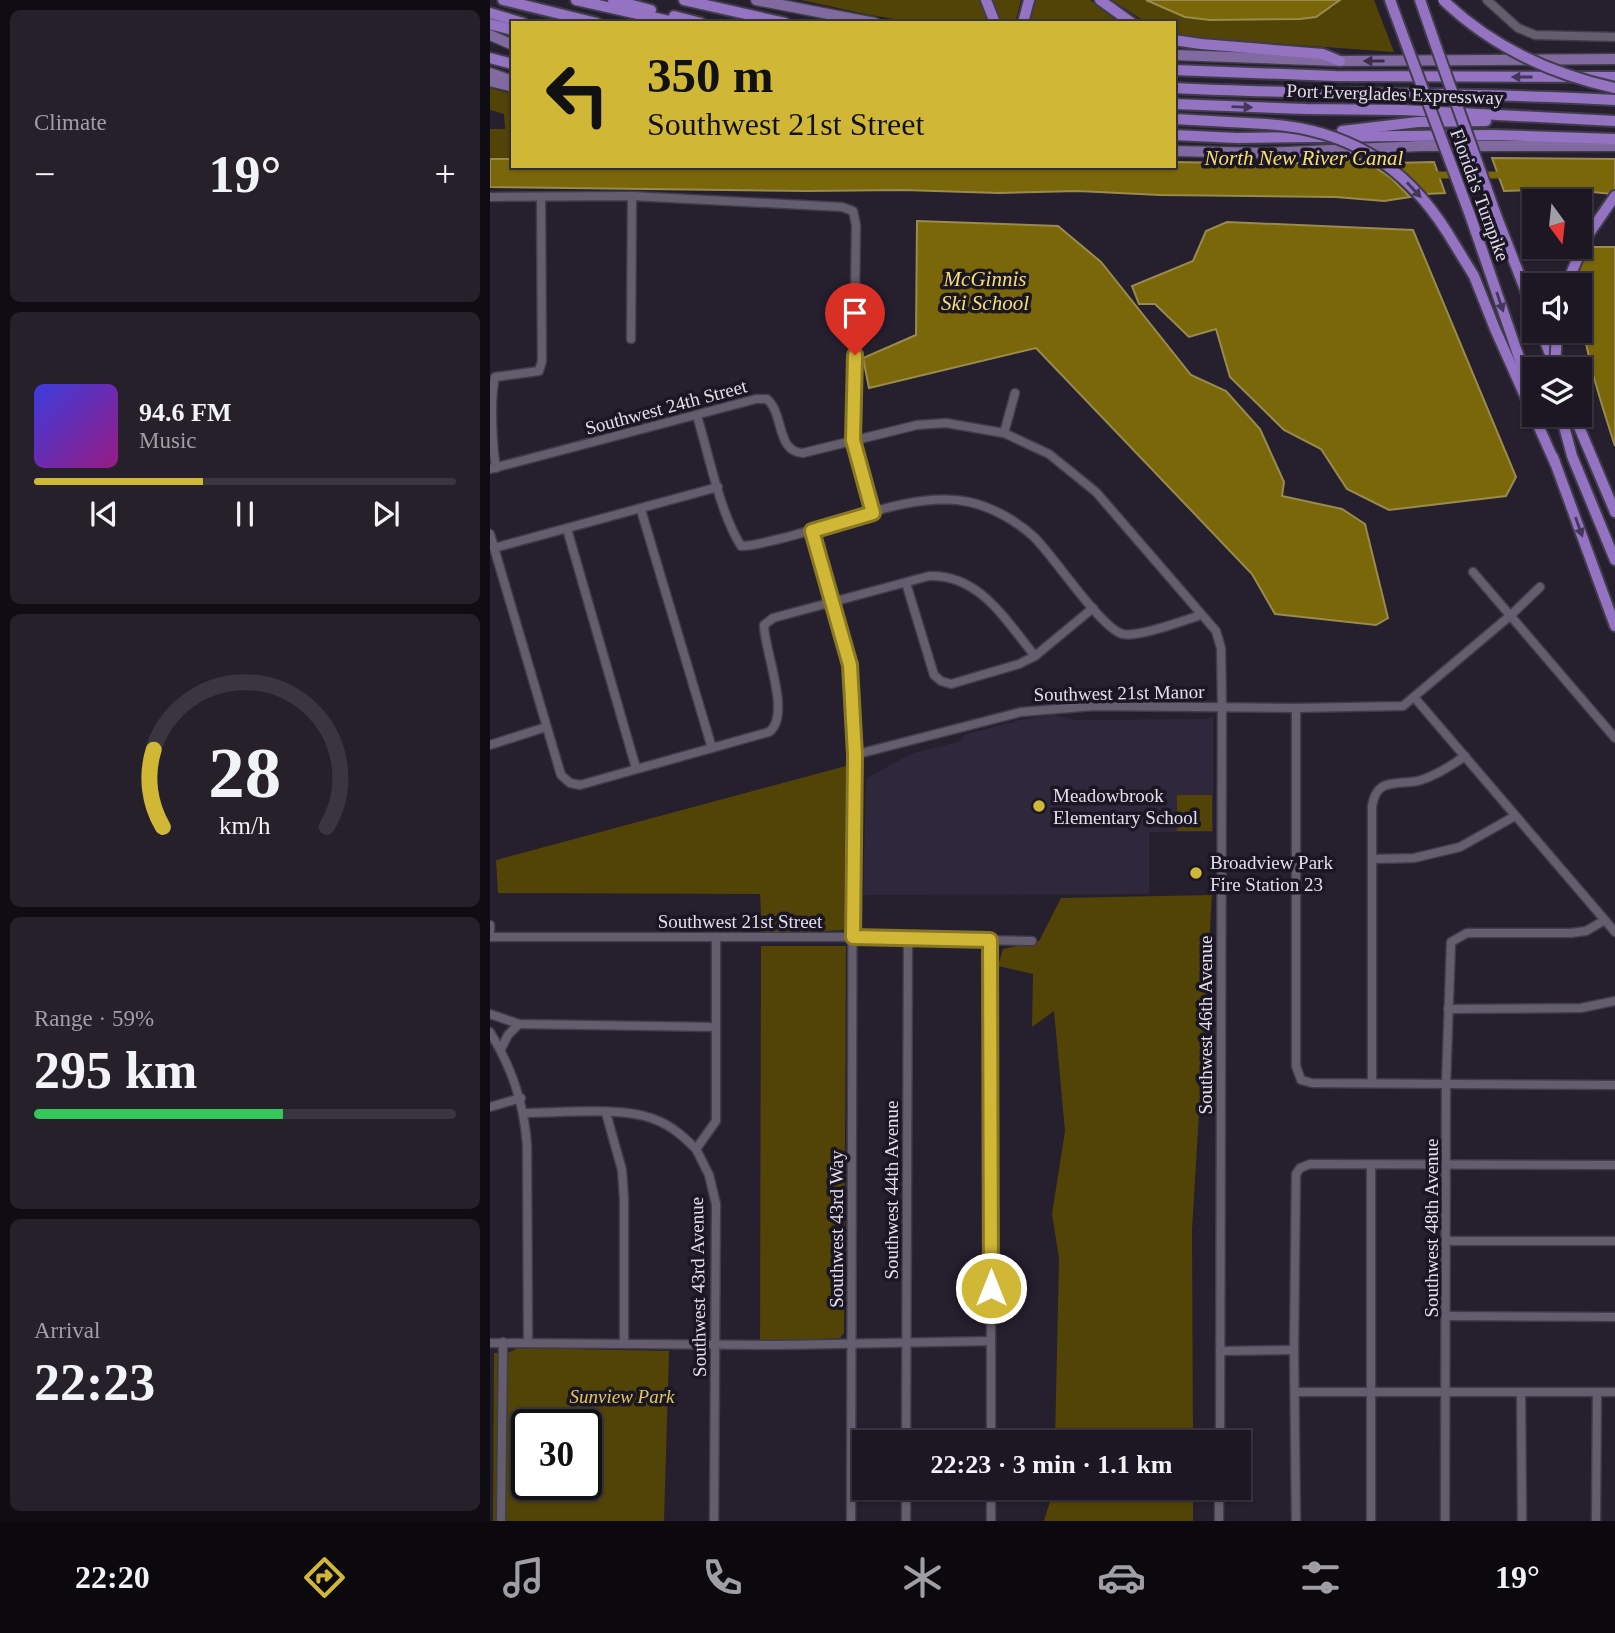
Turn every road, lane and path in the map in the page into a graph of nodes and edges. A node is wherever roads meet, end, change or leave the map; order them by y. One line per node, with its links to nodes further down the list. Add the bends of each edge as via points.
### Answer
1 (503, 0): 17 (highway)
2 (576, 0): 18 (highway)
3 (613, 0): 19 (highway)
4 (684, 0): 20 (highway)
5 (756, 0): 15 (main road)
6 (778, 0): 15 (main road)
7 (986, 0): 22 (highway)
8 (1029, 0): 23 (highway)
9 (1100, 0): 24 (highway)
10 (1390, 0): 61 (highway, Florida's Turnpike, one-way to 61, bridge)
11 (1420, 0): 59 (highway, Florida's Turnpike, bridge)
12 (1443, 0): 43 (highway, bridge, via 1486,35 1531,61)
13 (1487, 0): 28 (street, via 1518,28 1535,35)
14 (490, 13): 16 (highway)
15 (830, 15): 21 (main road)
16 (516, 21)
17 (589, 21)
18 (669, 21)
19 (693, 21)
20 (776, 21)
21 (863, 21)
22 (994, 21)
23 (1024, 21)
24 (1129, 21)
25 (490, 24): 26 (highway)
26 (511, 29)
27 (490, 35): 30 (main road)
28 (1615, 37)
29 (1176, 40): 34 (highway, via 1323,54)
30 (511, 44)
31 (1176, 55): 34 (main road)
32 (490, 58): 35 (highway)
33 (1615, 59): 34 (main road, one-way to 34)
34 (1340, 61)
35 (511, 63)
36 (1176, 70): 38 (highway, Port Everglades Expressway, one-way to 36)
37 (490, 73): 40 (main road)
38 (1615, 77)
39 (490, 81): 41 (main road)
40 (511, 83)
41 (511, 84)
42 (1176, 88): 44 (highway)
43 (1615, 89)
44 (1615, 100)
45 (1176, 104): 46 (highway, Port Everglades Expressway, one-way to 46)
46 (1549, 118): 48 (highway, Port Everglades Expressway); 50 (highway, via 1394,124)
47 (1176, 119): 69 (highway, one-way to 69, bridge, via 1289,125 1328,134 1373,155 1410,186 1474,276)
48 (1615, 121)
49 (1176, 135): 50 (highway)
50 (1329, 136): 51 (highway)
51 (1615, 139)
52 (1615, 146): 53 (main road)
53 (1176, 151)
54 (632, 196): 57 (street); 60 (street); 68 (street, via 853,211)
55 (1615, 196): 58 (highway, via 1598,218)
56 (490, 197): 57 (street)
57 (541, 197): 70 (street, via 542,361 539,371 495,377 490,386)
58 (1571, 273)
59 (1522, 282)
60 (631, 339)
61 (1522, 365)
62 (1015, 393): 67 (street)
63 (697, 416): 68 (street, Southwest 24th Street, via 767,399 774,404 786,446 795,453); 70 (street, Southwest 24th Street); 71 (street)
64 (1543, 427): 69 (highway)
65 (1564, 427): 78 (highway)
66 (1579, 427): 73 (highway)
67 (1004, 433): 68 (street, Southwest 24th Street, via 946,424 917,425); 87 (street, Southwest 24th Street, via 1049,454 1096,492)
68 (853, 440): 74 (street)
69 (1555, 463): 89 (highway, one-way to 89)
70 (493, 469)
71 (718, 487): 72 (street); 76 (street, via 741,546)
72 (641, 510): 75 (street); 97 (street)
73 (1615, 512)
74 (873, 513): 76 (street); 86 (street, via 917,501 942,500 970,502 1000,514 1035,537)
75 (567, 529): 79 (street); 100 (street)
76 (812, 531): 85 (street)
77 (490, 534): 79 (street)
78 (1608, 546): 80 (highway); 81 (highway)
79 (494, 548): 94 (street)
80 (1615, 560)
81 (1615, 570)
82 (1473, 572): 88 (street)
83 (906, 583): 85 (street); 90 (street, via 929,576 959,579 978,590); 90 (street, via 933,675 941,681 951,684)
84 (1540, 587): 88 (street)
85 (833, 603): 97 (street, via 773,618 764,625 774,677 775,728); 98 (street, via 850,665)
86 (1093, 608): 87 (street, via 1123,635); 90 (street)
87 (1200, 615): 92 (street, Southwest 46th Avenue, via 1220,642)
88 (1511, 615): 91 (street); 95 (street)
89 (1615, 626)
90 (1035, 656)
91 (1414, 697): 93 (street, via 1391,708); 99 (street)
92 (1222, 707): 93 (street); 98 (street, Southwest 21st Manor, via 1094,706 1021,712); 143 (street, Southwest 46th Avenue)
93 (1296, 708): 119 (street, via 1296,1066 1301,1080 1312,1083)
94 (546, 727): 96 (street); 100 (street, via 561,775 570,783 580,785)
95 (1615, 738)
96 (490, 745)
97 (712, 748): 100 (street)
98 (855, 755): 108 (street)
99 (1465, 756): 101 (street); 102 (street, via 1419,781 1380,788 1372,806)
100 (636, 768)
101 (1515, 816): 102 (street, via 1460,847 1414,858); 103 (street)
102 (1373, 859): 119 (street)
103 (1605, 920): 105 (street); 113 (street, Southwest 48th Avenue, via 1586,931 1467,933 1457,937 1451,942)
104 (490, 925): 106 (street)
105 (1615, 932)
106 (490, 937): 107 (street, Southwest 21st Street)
107 (716, 937): 108 (street, Southwest 21st Street); 116 (street)
108 (853, 937): 109 (street, Southwest 21st Street); 137 (street, Southwest 43rd Way)
109 (908, 937): 110 (street, Southwest 21st Street); 138 (street, Southwest 44th Avenue)
110 (990, 940): 111 (street, Southwest 21st Street); 134 (street)
111 (1032, 941)
112 (1615, 1001): 113 (street, via 1581,1008)
113 (1448, 1009): 120 (street, Southwest 48th Avenue)
114 (490, 1014): 115 (street)
115 (519, 1024): 116 (street); 118 (street)
116 (715, 1027): 126 (street, via 716,1121)
117 (490, 1032): 118 (street)
118 (500, 1049): 122 (street)
119 (1372, 1083): 120 (street)
120 (1446, 1085): 121 (street); 127 (street, Southwest 48th Avenue)
121 (1615, 1085)
122 (520, 1098): 123 (street); 124 (street)
123 (490, 1107)
124 (524, 1113): 125 (street); 136 (street)
125 (606, 1113): 126 (street, via 654,1119); 140 (street, via 622,1170)
126 (696, 1149): 141 (street, Southwest 43rd Avenue, via 716,1204)
127 (1447, 1164): 128 (street); 129 (street); 130 (street, Southwest 48th Avenue)
128 (1371, 1165): 142 (street, via 1310,1164 1296,1174); 145 (street)
129 (1615, 1165)
130 (1446, 1241): 131 (street); 132 (street, Southwest 48th Avenue)
131 (1615, 1241)
132 (1446, 1317): 133 (street); 146 (street, Southwest 48th Avenue)
133 (1615, 1317)
134 (991, 1341): 138 (street); 151 (street)
135 (503, 1342): 136 (street); 139 (street); 156 (street)
136 (528, 1342): 140 (street)
137 (852, 1342): 138 (street); 141 (street); 158 (street, Southwest 43rd Way)
138 (906, 1342): 150 (street, Southwest 44th Avenue)
139 (490, 1343)
140 (624, 1343): 141 (street)
141 (715, 1345): 157 (street, Southwest 43rd Avenue)
142 (1294, 1350): 143 (street); 144 (street)
143 (1220, 1351): 152 (street, Southwest 46th Avenue)
144 (1296, 1392): 145 (street); 162 (street)
145 (1372, 1392): 146 (street); 163 (street)
146 (1446, 1392): 147 (street); 164 (street, Southwest 48th Avenue)
147 (1521, 1392): 148 (street); 165 (street)
148 (1597, 1392): 149 (street); 166 (street)
149 (1615, 1392)
150 (906, 1430)
151 (991, 1430)
152 (1220, 1430)
153 (906, 1500): 159 (street)
154 (991, 1500): 160 (street)
155 (1219, 1500): 161 (street)
156 (501, 1521)
157 (715, 1521)
158 (851, 1521)
159 (906, 1521)
160 (991, 1521)
161 (1219, 1521)
162 (1296, 1521)
163 (1371, 1521)
164 (1445, 1521)
165 (1522, 1521)
166 (1596, 1521)

